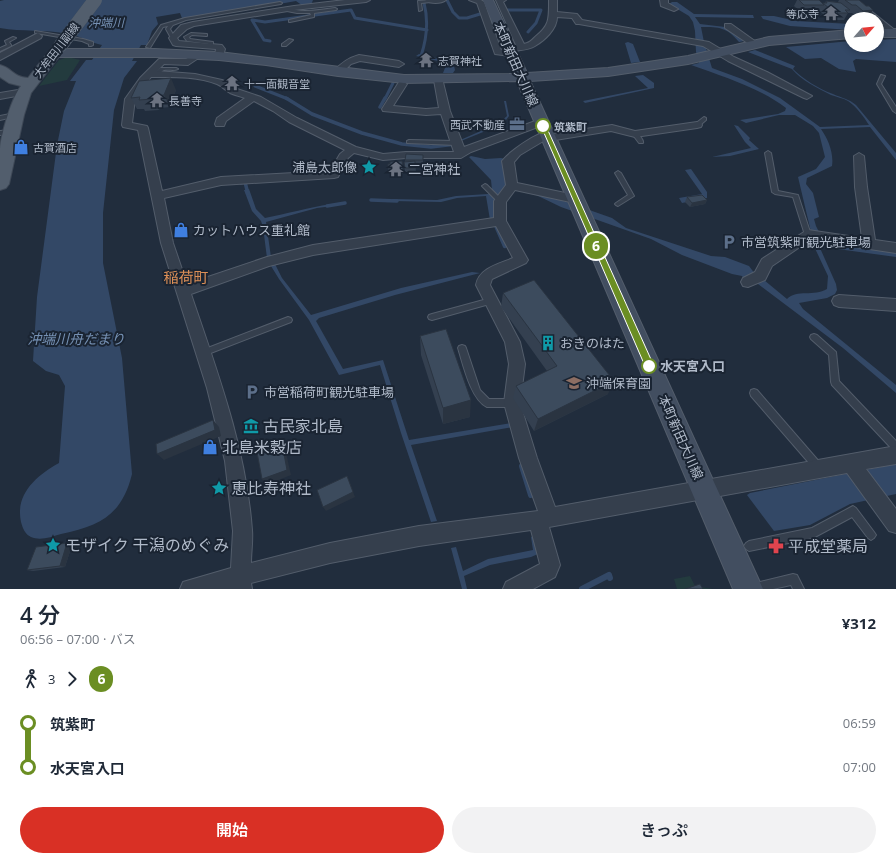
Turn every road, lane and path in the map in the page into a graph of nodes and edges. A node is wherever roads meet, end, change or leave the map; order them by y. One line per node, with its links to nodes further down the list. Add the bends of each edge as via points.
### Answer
1 (95, 0): 31 (main road, 大牟田川副線, bridge)
2 (366, 0): 11 (street)
3 (430, 0): 4 (street); 14 (lane, via 419,2)
4 (442, 0)
5 (474, 0): 32 (street, via 480,2 498,52)
6 (488, 0): 32 (street, 本町新田大川線)
7 (502, 0): 32 (street, via 499,1)
8 (553, 0): 17 (street)
9 (664, 0): 13 (street, via 664,4)
10 (852, 0): 15 (street)
11 (282, 6): 16 (lane, via 294,12); 19 (lane); 25 (street, via 193,24 184,27)
12 (335, 9): 16 (lane)
13 (674, 9)
14 (420, 10)
15 (866, 12)
16 (313, 14): 18 (lane)
17 (553, 14): 32 (street, via 548,31 531,45); 35 (street, via 574,16 579,22 706,44)
18 (290, 22)
19 (171, 24): 25 (lane, via 168,29); 34 (lane, via 162,26)
20 (728, 26): 27 (street)
21 (39, 34): 28 (lane, via 83,40); 38 (street)
22 (206, 35): 30 (lane, via 186,36 189,40 211,43)
23 (844, 35): 27 (street)
24 (14, 38): 33 (lane, via 7,42 9,45)
25 (173, 38): 30 (street, via 176,43)
26 (291, 40): 29 (lane)
27 (755, 44): 35 (street)
28 (91, 45)
29 (284, 45)
30 (211, 46): 37 (street, via 221,49)
31 (58, 49): 34 (street, via 78,52); 48 (main road, 大牟田川副線)
32 (513, 49): 45 (street, 本町新田大川線)
33 (0, 50)
34 (151, 50): 36 (street)
35 (720, 52): 45 (street, via 663,65); 50 (street)
36 (199, 55): 37 (street); 43 (street, via 188,62 162,61)
37 (218, 56): 42 (street)
38 (0, 57)
39 (399, 64): 42 (street, via 359,58 348,62)
40 (176, 68): 43 (lane, via 162,68)
41 (0, 69): 48 (main road, 大牟田川副線, via 10,79)
42 (338, 72): 46 (street)
43 (153, 74): 51 (street, via 186,76 218,82); 69 (street, via 143,80 130,99 127,124 143,128)
44 (883, 76): 52 (lane, via 879,84)
45 (522, 77): 46 (street); 57 (street, 本町新田大川線)
46 (439, 80): 53 (street)
47 (402, 84): 53 (street, via 387,109)
48 (28, 87): 49 (street); 54 (main road, 大牟田川副線)
49 (0, 96)
50 (807, 96)
51 (251, 98): 56 (street, via 221,120); 61 (street, via 258,99 293,120)
52 (896, 110)
53 (445, 111): 60 (street)
54 (8, 117): 58 (main road, 大牟田川副線)
55 (700, 122): 57 (street, via 638,138 612,128)
56 (220, 124)
57 (546, 132): 63 (street, via 467,150); 68 (street, via 508,161); 70 (street, 本町新田大川線)
58 (6, 134): 66 (main road, 大牟田川副線)
59 (409, 142): 60 (lane)
60 (456, 144): 63 (street)
61 (352, 149): 63 (street, via 384,156); 69 (street, via 344,156 334,174 221,181)
62 (768, 154): 74 (lane, via 775,192 796,196)
63 (461, 155)
64 (859, 156): 75 (street)
65 (618, 173): 72 (lane, via 631,196)
66 (0, 184)
67 (485, 186): 71 (lane)
68 (512, 186): 70 (street); 71 (street)
69 (157, 196): 78 (street, via 167,243)
70 (575, 199): 93 (street, 本町新田大川線)
71 (500, 201): 73 (street)
72 (618, 204)
73 (494, 222): 78 (street, via 347,244 270,261); 79 (street, via 521,260 487,275 484,279 483,285)
74 (808, 235): 75 (street); 77 (street, via 767,263)
75 (869, 244): 76 (street)
76 (896, 248)
77 (754, 279)
78 (183, 291): 86 (street)
79 (491, 301): 82 (lane); 88 (street, via 512,342 517,364)
80 (839, 301): 81 (street)
81 (896, 305)
82 (432, 317)
83 (288, 320): 86 (lane)
84 (814, 337): 89 (lane, via 833,354 835,382)
85 (462, 348): 88 (lane, via 477,392 488,403)
86 (203, 353): 98 (street, via 234,461 242,531)
87 (754, 393): 92 (lane)
88 (512, 403): 94 (street)
89 (896, 447)
90 (896, 455): 91 (street)
91 (854, 467): 92 (street); 95 (street)
92 (819, 468): 93 (street)
93 (705, 490): 94 (street); 101 (street, 本町新田大川線)
94 (544, 519): 98 (street, via 411,537 330,552); 100 (street, via 550,565 548,570)
95 (896, 524)
96 (871, 535): 97 (lane, via 853,511 813,533)
97 (749, 546)
98 (241, 582): 99 (street)
99 (190, 589)
100 (513, 589)
101 (748, 589)
102 (752, 589): 103 (lane, via 792,579)
103 (798, 589)

